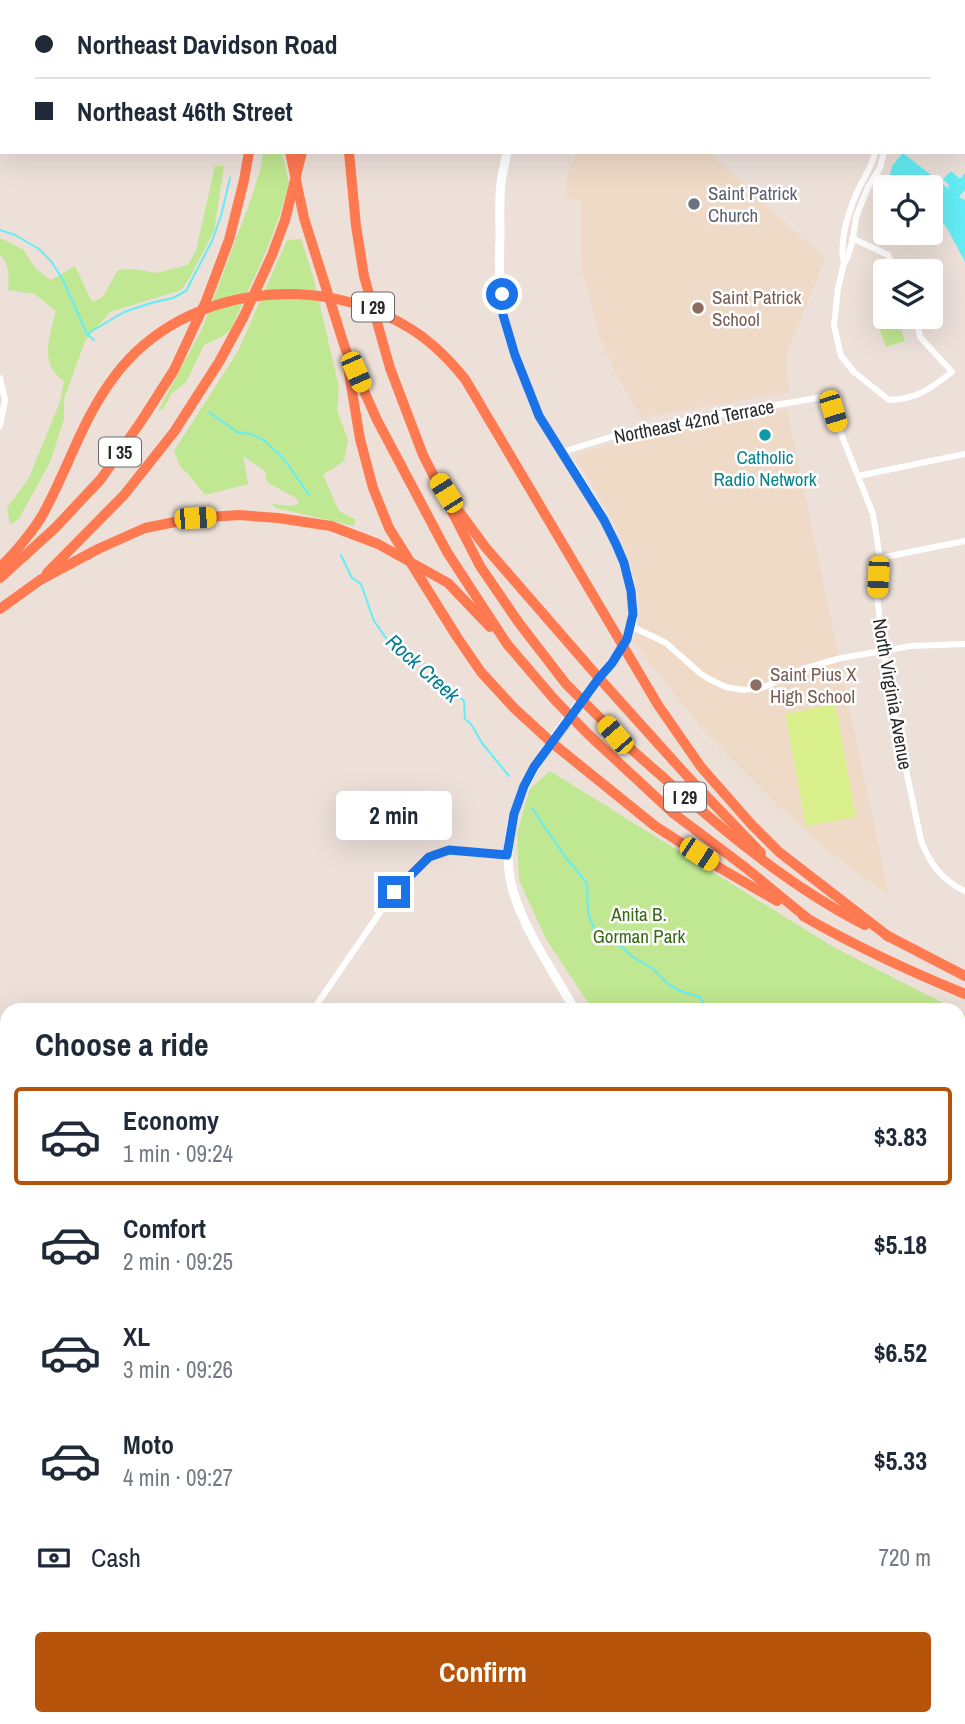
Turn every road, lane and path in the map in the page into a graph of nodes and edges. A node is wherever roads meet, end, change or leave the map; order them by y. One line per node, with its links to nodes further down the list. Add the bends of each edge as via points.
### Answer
1 (249, 154): 24 (highway, I 35, via 229,240 174,370 101,479)
2 (290, 154): 13 (highway, I 29, via 304,218)
3 (302, 154): 25 (highway, I 35, via 272,255 219,362 174,432 124,495)
4 (349, 154): 19 (highway, I 29, via 364,276 390,368)
5 (507, 154): 17 (street, via 500,184 503,315 539,416)
6 (875, 154): 8 (street, via 853,200)
7 (884, 154): 9 (street, via 860,203)
8 (844, 234): 9 (street); 11 (street)
9 (853, 239): 10 (street); 11 (street)
10 (890, 259)
11 (844, 263): 12 (street, via 834,325 841,356 889,400 919,395 952,372 920,337)
12 (918, 329)
13 (345, 348): 28 (highway, I 29, via 377,420 447,552); 32 (highway, via 360,439 389,528 481,672)
14 (0, 378): 16 (street, via 5,400)
15 (828, 396): 17 (street, Northeast 42nd Terrace, via 677,422); 20 (street, North Virginia Avenue)
16 (0, 426)
17 (562, 452): 27 (street, via 604,520 624,563 631,591)
18 (965, 454): 20 (street)
19 (423, 455): 31 (highway, via 477,536); 34 (highway, I 29, via 480,566 566,684 615,735)
20 (858, 476): 22 (street, North Virginia Avenue, via 873,514)
21 (965, 541): 22 (street)
22 (880, 558): 30 (street, North Virginia Avenue, via 877,595)
23 (0, 567): 37 (highway, via 43,516 101,395 119,370 164,330 229,301 278,293 333,297 387,315 430,342 465,379 658,705 701,767 779,852)
24 (0, 578)
25 (40, 580): 26 (highway, I 35); 28 (highway, via 145,528 195,518 278,518 331,526 378,544 447,583)
26 (0, 609)
27 (631, 626): 30 (street, via 666,643 709,679 735,689 760,688 819,664); 31 (street)
28 (506, 644): 36 (highway, I 29, via 588,734 673,813)
29 (965, 644): 30 (street)
30 (883, 650): 35 (street, North Virginia Avenue, via 921,840 936,869)
31 (599, 678): 32 (street); 34 (highway)
32 (551, 742): 33 (street, via 524,786); 36 (highway, via 655,826)
33 (507, 855): 40 (street, via 449,850 429,857 394,892); 41 (street, via 516,901)
34 (774, 869): 37 (highway, I 29, via 833,909)
35 (965, 891)
36 (807, 918): 39 (highway, I 29)
37 (889, 937): 38 (highway, I 29)
38 (965, 976)
39 (965, 994)
40 (318, 1003)
41 (571, 1003)

